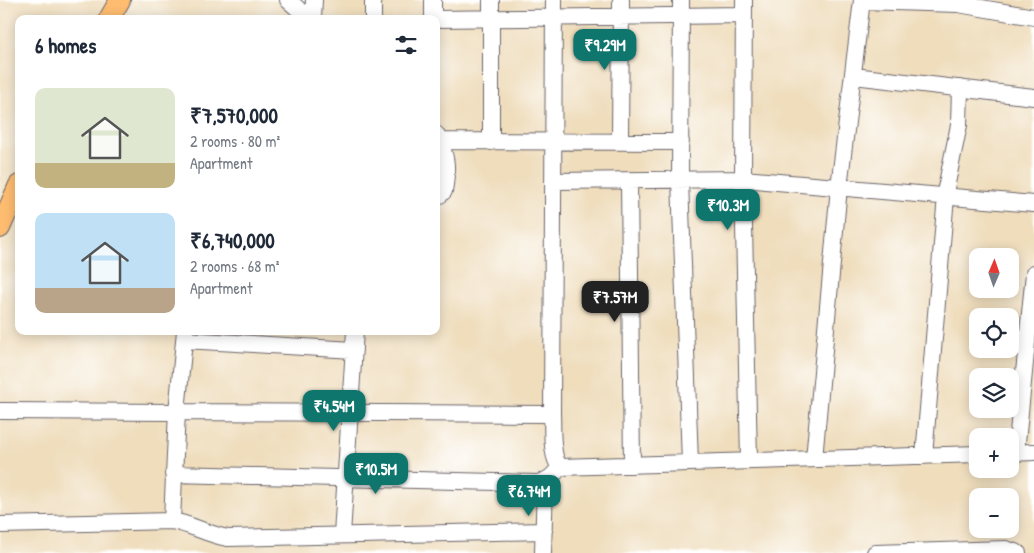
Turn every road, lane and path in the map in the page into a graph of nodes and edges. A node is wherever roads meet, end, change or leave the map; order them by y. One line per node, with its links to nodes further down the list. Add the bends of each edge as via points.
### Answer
1 (120, 0): 12 (main road)
2 (288, 0): 13 (street)
3 (314, 0): 14 (street)
4 (373, 0): 15 (street)
5 (433, 0): 16 (street)
6 (491, 0): 19 (street)
7 (554, 0): 17 (street)
8 (862, 0): 18 (street, via 958,4); 21 (street)
9 (744, 7): 11 (street); 30 (street)
10 (621, 8): 11 (street); 17 (street); 28 (street)
11 (681, 8): 29 (street)
12 (111, 15)
13 (305, 15)
14 (313, 15)
15 (373, 15)
16 (434, 15)
17 (554, 17): 19 (street); 27 (street)
18 (1034, 17)
19 (491, 18): 20 (street); 26 (street)
20 (440, 19)
21 (854, 76): 22 (street); 34 (street)
22 (960, 88): 23 (street); 37 (street, via 959,125)
23 (1034, 97)
24 (440, 137): 26 (street)
25 (440, 141): 36 (street, via 445,152 445,184)
26 (491, 142): 27 (street)
27 (554, 142): 28 (street); 33 (street)
28 (620, 142): 29 (street)
29 (680, 142): 31 (street)
30 (743, 179): 31 (street); 34 (street); 54 (street)
31 (680, 180): 32 (street); 55 (street)
32 (629, 181): 33 (street); 56 (street)
33 (553, 182): 47 (street)
34 (839, 188): 37 (street); 53 (street)
35 (15, 194): 39 (main road)
36 (440, 195)
37 (946, 196): 38 (street); 52 (street)
38 (1034, 204)
39 (0, 228)
40 (1034, 273): 48 (street)
41 (355, 335): 43 (street)
42 (185, 336): 43 (street); 45 (street)
43 (354, 350): 46 (street)
44 (0, 411): 45 (street)
45 (177, 411): 46 (street); 58 (street)
46 (351, 412): 47 (street); 59 (street)
47 (552, 414): 57 (street, via 555,462)
48 (1016, 428)
49 (1019, 452): 50 (street)
50 (1034, 452)
51 (969, 454): 52 (street)
52 (924, 456): 53 (street)
53 (814, 459): 54 (street)
54 (749, 461): 55 (street)
55 (690, 463): 56 (street)
56 (632, 465): 57 (street)
57 (560, 467): 60 (street)
58 (173, 474): 59 (street); 61 (street)
59 (347, 478): 60 (street); 64 (street)
60 (545, 481): 63 (street)
61 (172, 522): 62 (street); 64 (street, via 228,538)
62 (0, 525)
63 (544, 531): 64 (street); 65 (street)
64 (342, 535)
65 (543, 553)
66 (875, 553): 67 (street, via 1006,549)
67 (1018, 553)

